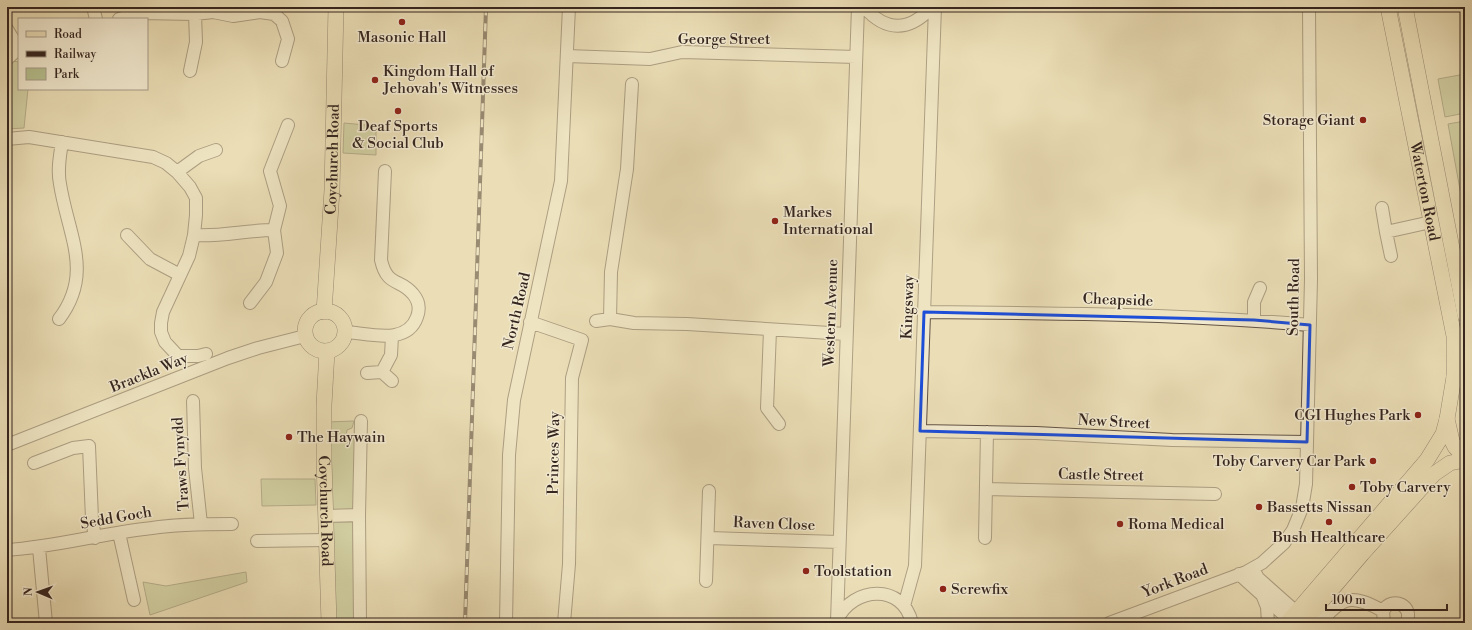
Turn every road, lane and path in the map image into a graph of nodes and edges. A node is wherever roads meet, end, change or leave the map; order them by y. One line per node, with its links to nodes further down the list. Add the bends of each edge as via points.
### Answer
1 (93, 7): 12 (street)
2 (336, 7): 39 (main road, Coychurch Road, via 332,190)
3 (569, 7): 17 (street, North Road)
4 (858, 7): 18 (street, Western Avenue)
5 (864, 7): 6 (street, via 883,24 898,26 913,23)
6 (932, 7)
7 (935, 7): 40 (street, Kingsway)
8 (1309, 7): 47 (street, South Road)
9 (1388, 7): 30 (main road, Waterton Road)
10 (1405, 7): 41 (main road, Waterton Road)
11 (195, 14): 13 (street, via 140,13); 20 (street, via 274,14 282,21 288,39); 21 (street, via 196,42)
12 (96, 18)
13 (122, 18)
14 (7, 29): 15 (street)
15 (18, 47)
16 (18, 50): 19 (street)
17 (568, 56): 18 (street, George Street, via 650,58 682,52); 46 (street, North Road, via 562,181)
18 (856, 57): 50 (street, Western Avenue)
19 (7, 59)
20 (282, 61)
21 (190, 71)
22 (632, 84): 42 (street, via 627,169 611,272)
23 (288, 125): 31 (street, via 270,171 280,206)
24 (7, 139): 25 (street, via 29,137)
25 (62, 142): 28 (street, via 153,157); 43 (street, via 58,167 59,183 78,276 69,306)
26 (216, 150): 28 (street, via 199,156)
27 (385, 171): 52 (street, via 381,260 384,272 412,293 419,306 414,324 402,334)
28 (177, 172): 34 (street, via 196,198)
29 (1382, 208): 32 (street)
30 (1431, 222): 32 (street); 58 (main road, Waterton Road, via 1454,336)
31 (274, 230): 34 (street); 38 (street, via 277,253 266,282)
32 (1386, 232): 35 (street)
33 (127, 235): 36 (street, via 150,259)
34 (194, 235): 36 (street, via 189,256)
35 (1391, 256)
36 (180, 275): 54 (street, via 162,312 161,332 165,342 178,356)
37 (1260, 288): 44 (street, via 1254,302)
38 (250, 303)
39 (324, 312): 49 (main road, via 339,318); 51 (main road, via 309,320)
40 (924, 312): 44 (street, Cheapside); 64 (street, Kingsway)
41 (1465, 315)
42 (610, 319): 45 (street); 48 (street, via 634,323)
43 (59, 320)
44 (1254, 320): 47 (street, Cheapside)
45 (596, 321)
46 (530, 322): 98 (street, North Road, via 514,400 509,455); 99 (street, Princes Way, via 582,340 572,378 569,564)
47 (1310, 325): 66 (street, South Road)
48 (770, 330): 50 (street); 62 (street, via 767,408)
49 (345, 332): 52 (street); 53 (main road, via 339,345)
50 (846, 334): 83 (street, Western Avenue)
51 (304, 336): 53 (main road, via 314,348); 67 (street, Brackla Way, via 228,358)
52 (392, 336): 56 (street, via 391,355)
53 (327, 351): 74 (main road, Coychurch Road, via 324,405)
54 (206, 354)
55 (1465, 364): 58 (main road)
56 (382, 372): 57 (street); 59 (street)
57 (367, 373)
58 (1454, 377): 61 (main road, Waterton Road)
59 (392, 381)
60 (193, 401): 75 (street, Traws Fynydd, via 195,468)
61 (1447, 419): 68 (main road, via 1452,441); 93 (main road, via 1443,434 1428,460)
62 (779, 424)
63 (357, 427): 73 (street)
64 (920, 431): 65 (street, New Street); 91 (street, Kingsway, via 915,566)
65 (987, 432): 66 (street, New Street, via 1172,440); 70 (street)
66 (1307, 442): 86 (street, South Road, via 1306,484 1302,508 1293,530 1284,543)
67 (7, 445)
68 (1465, 458): 93 (main road, via 1450,463 1434,474)
69 (34, 463): 78 (street, via 73,448 89,446)
70 (986, 489): 72 (street, Castle Street); 80 (street)
71 (708, 491): 79 (street)
72 (1215, 494)
73 (359, 515): 74 (street); 97 (street)
74 (326, 516): 81 (main road, Coychurch Road)
75 (201, 524): 76 (street, Sedd Goch); 77 (street, Sedd Goch)
76 (232, 524)
77 (119, 533): 78 (street, Sedd Goch); 90 (street)
78 (94, 538): 84 (street, Sedd Goch)
79 (709, 538): 83 (street, Raven Close); 88 (street)
80 (985, 538)
81 (326, 540): 82 (street); 96 (main road, Coychurch Road)
82 (257, 541)
83 (839, 542): 94 (street, Western Avenue)
84 (39, 548): 85 (street, Sedd Goch); 95 (street)
85 (7, 550)
86 (1253, 568): 87 (street, York Road); 93 (street, via 1258,578)
87 (1239, 574): 89 (street); 101 (street, York Road)
88 (706, 581)
89 (1263, 597): 93 (street); 102 (street, via 1267,607)
90 (134, 600)
91 (904, 606): 94 (street, via 888,596 872,593 853,600 841,612); 100 (street)
92 (1383, 617): 93 (street, via 1367,602 1352,599); 103 (street, via 1390,603 1400,603 1408,613)
93 (1299, 621)
94 (837, 622)
95 (46, 623)
96 (329, 623)
97 (360, 623)
98 (506, 623)
99 (564, 623)
100 (912, 623)
101 (1109, 623)
102 (1268, 623)
103 (1406, 623)

